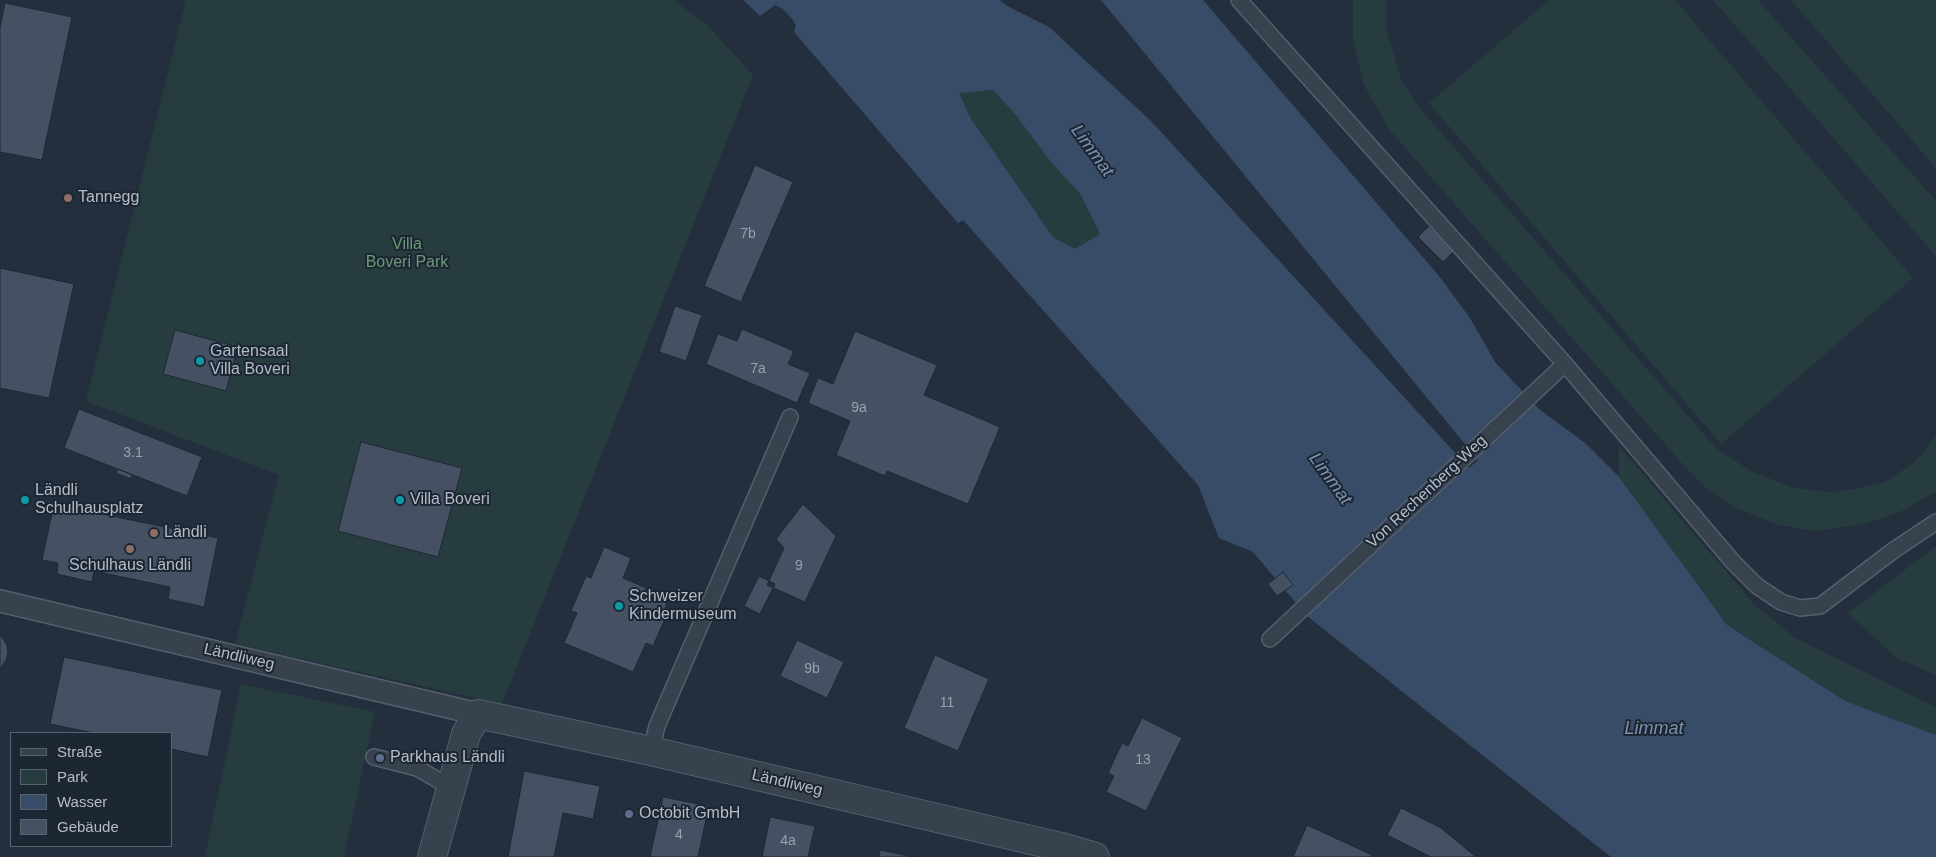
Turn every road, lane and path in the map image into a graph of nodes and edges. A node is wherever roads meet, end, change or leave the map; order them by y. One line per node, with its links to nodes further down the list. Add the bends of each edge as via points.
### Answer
1 (1239, 0): 2 (lane)
2 (1566, 364): 4 (lane, via 1733,562 1757,586 1781,602 1800,608 1820,606); 6 (lane, Von Rechenberg-Weg)
3 (790, 418): 8 (lane, via 657,726)
4 (1936, 522)
5 (0, 601): 7 (street, Ländliweg)
6 (1270, 639)
7 (478, 714): 8 (street, Ländliweg); 10 (street, via 466,734)
8 (651, 751): 12 (street, Ländliweg)
9 (374, 757): 10 (lane, via 417,768)
10 (450, 787): 11 (street)
11 (432, 857)
12 (1095, 857)

